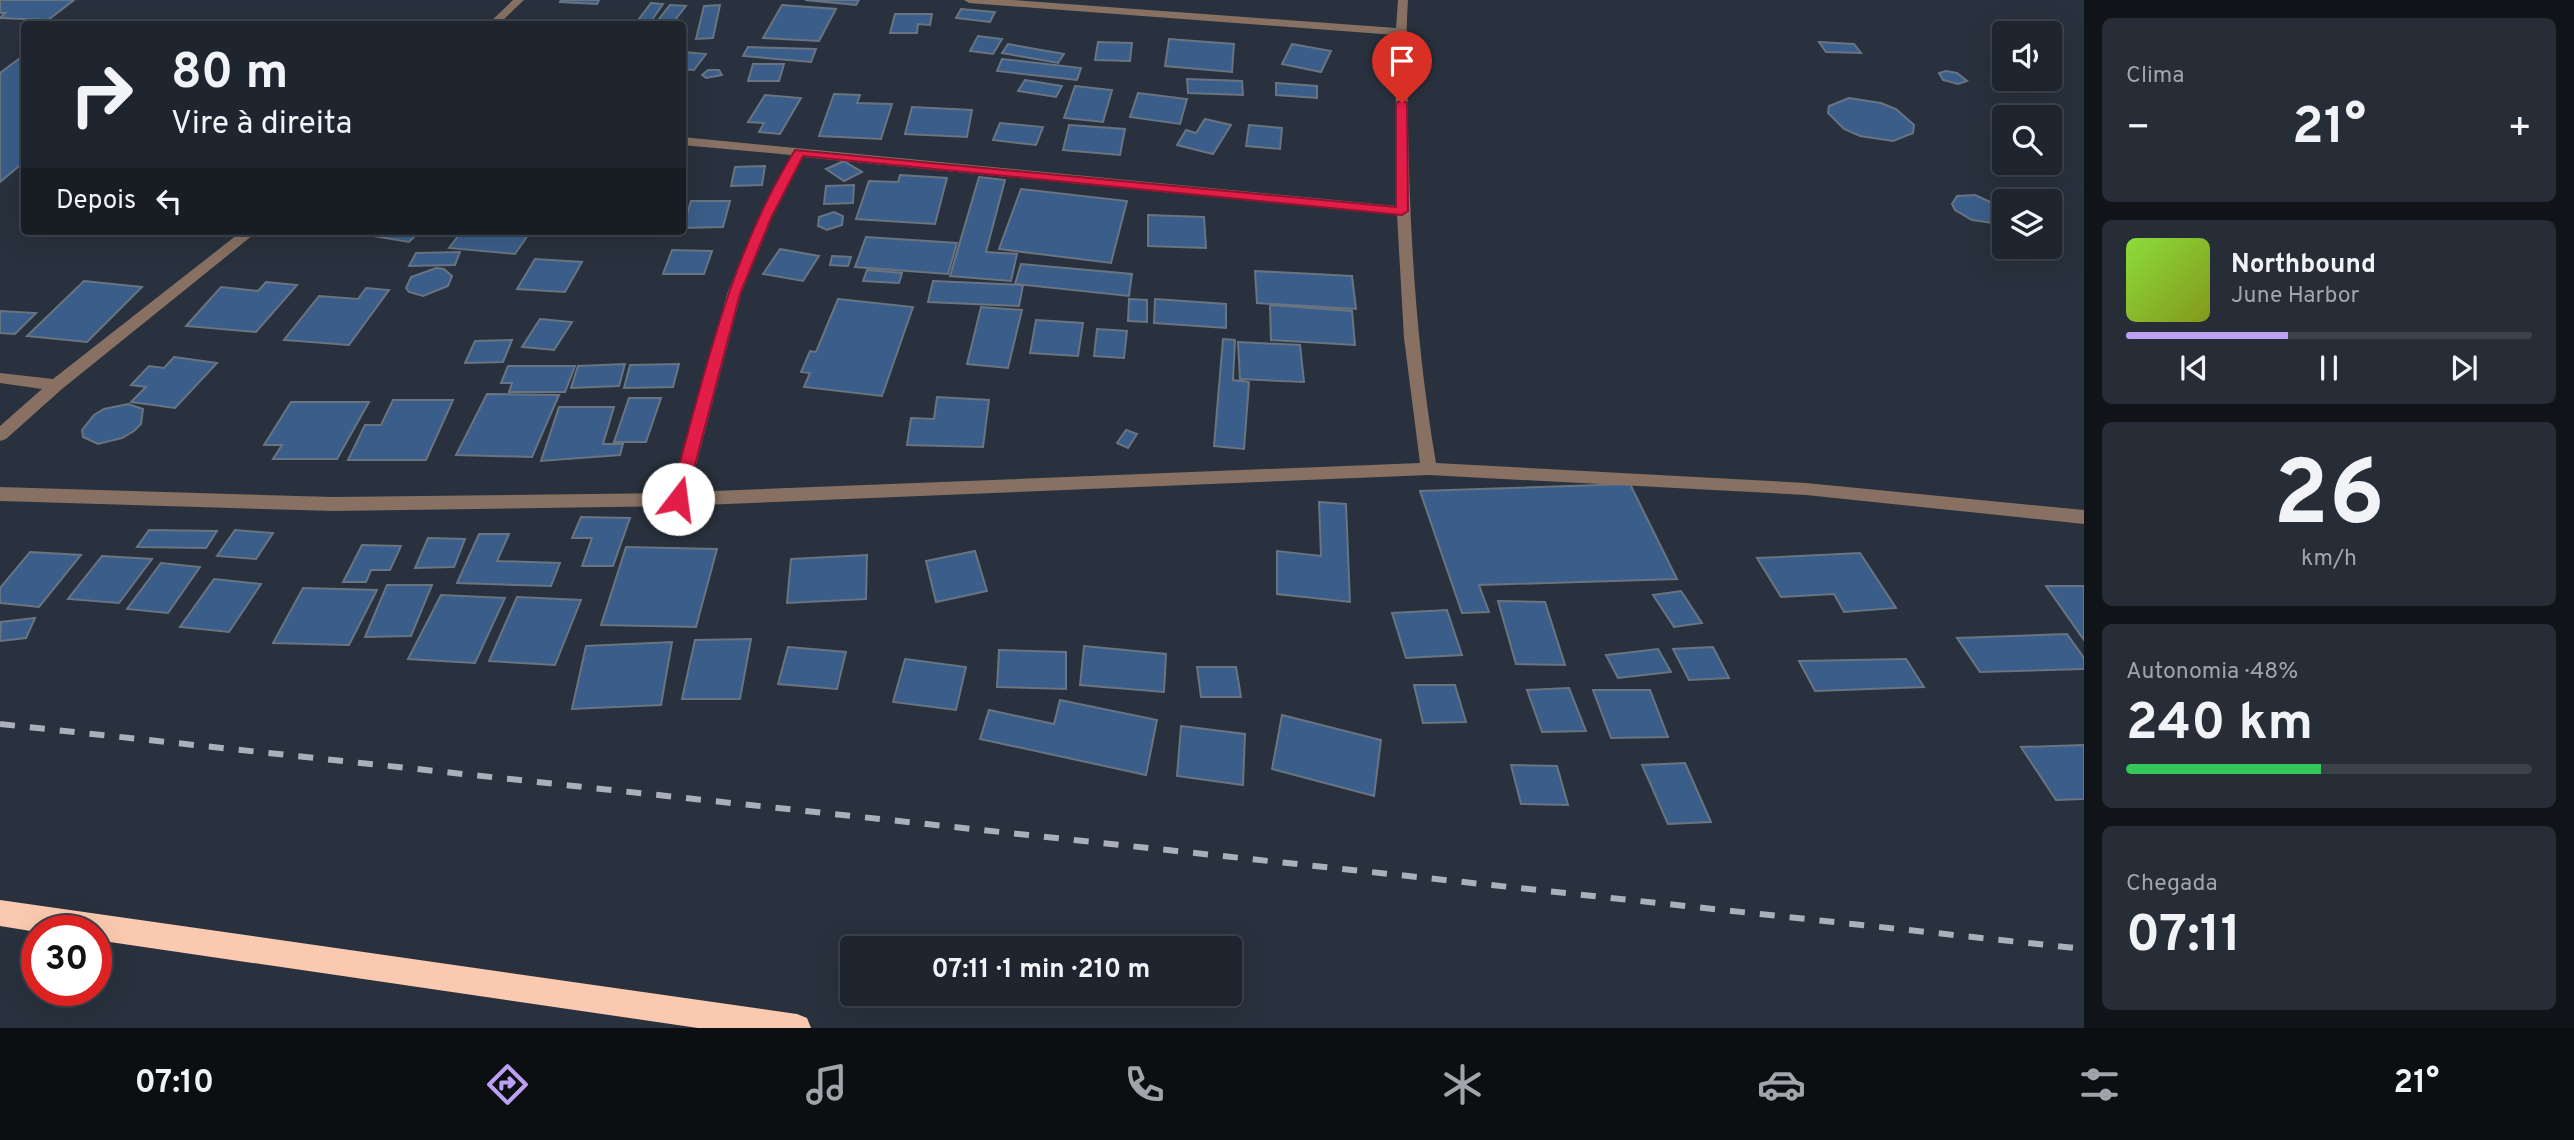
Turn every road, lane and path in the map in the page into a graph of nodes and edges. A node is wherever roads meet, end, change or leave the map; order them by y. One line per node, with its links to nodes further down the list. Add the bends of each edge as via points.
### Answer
1 (519, 0): 4 (street)
2 (969, 0): 5 (street)
3 (1403, 0): 5 (street)
4 (496, 21)
5 (1400, 32): 8 (street)
6 (686, 141): 7 (street)
7 (800, 152): 8 (street); 15 (street, via 765,218 734,294)
8 (1402, 211): 13 (street, via 1418,407)
9 (246, 235): 11 (street)
10 (0, 378): 11 (street)
11 (56, 385): 12 (street)
12 (0, 435)
13 (1429, 468): 15 (street); 16 (street, via 1806,489)
14 (0, 494): 15 (street, via 333,504)
15 (678, 499)
16 (2084, 517)
17 (0, 913): 18 (highway)
18 (797, 1028)

